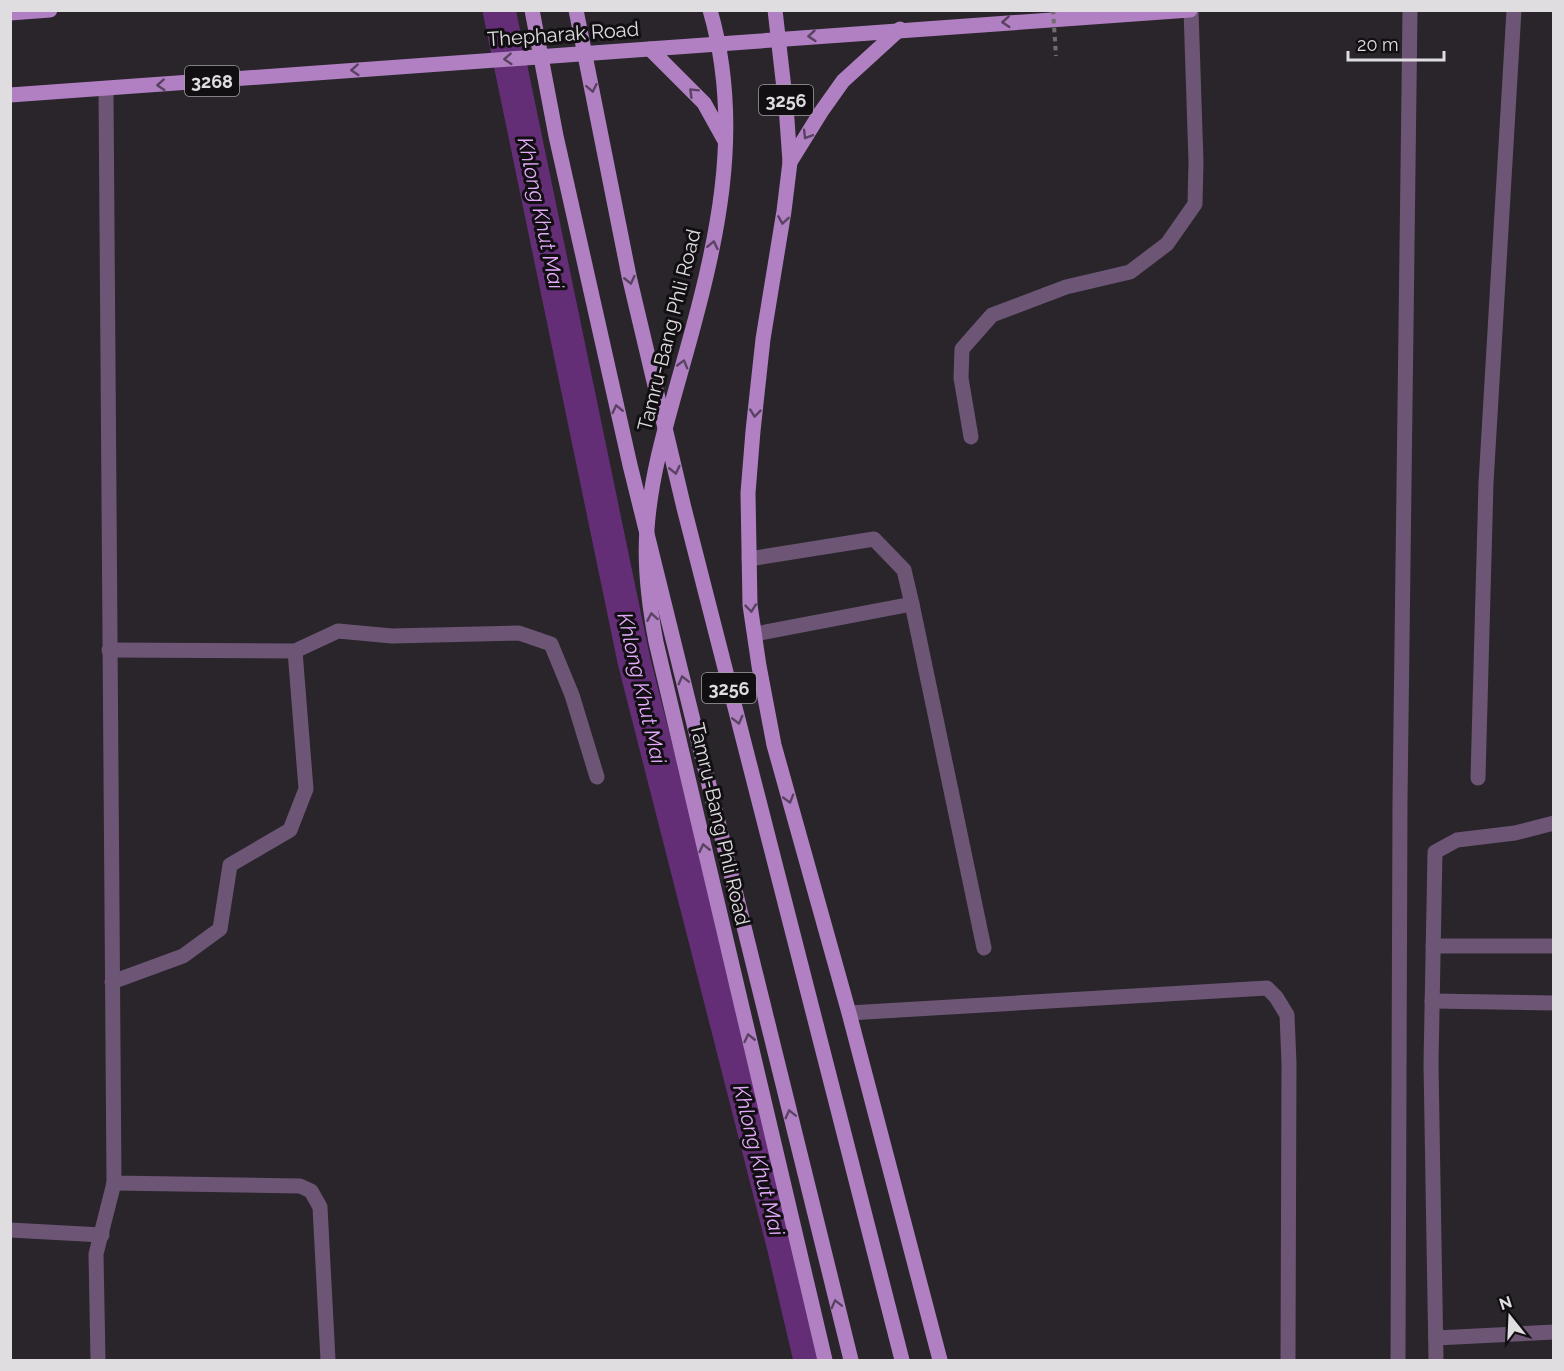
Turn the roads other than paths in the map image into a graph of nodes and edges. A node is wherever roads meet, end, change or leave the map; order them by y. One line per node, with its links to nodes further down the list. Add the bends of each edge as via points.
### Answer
1 (50, 10): 9 (main road)
2 (532, 10): 42 (main road, 3256, one-way to 2, bridge, via 622,431)
3 (576, 10): 43 (main road, 3256, one-way to 43, bridge, via 629,276 684,508)
4 (710, 10): 12 (main road, Tamru-Bang Phli Road)
5 (775, 10): 11 (main road, 3256)
6 (1191, 10): 10 (main road, Thepharak Road / 3268, one-way to 10); 18 (street, via 1195,204 1167,244 1130,272 1066,287 992,315 962,349 961,378)
7 (1410, 10): 46 (street)
8 (1514, 10): 25 (street, via 1486,483)
9 (10, 13)
10 (900, 29): 11 (main road, Thepharak Road / 3268, one-way to 11); 17 (main road, one-way to 17, via 843,81)
11 (779, 39): 12 (main road, Thepharak Road / 3268); 17 (main road, 3256)
12 (719, 44): 13 (main road, Thepharak Road / 3268); 16 (main road, Tamru-Bang Phli Road, via 726,100)
13 (650, 49): 14 (main road, Thepharak Road / 3268, one-way to 14, bridge); 16 (main road, one-way to 13, via 704,103)
14 (106, 88): 15 (main road, Thepharak Road / 3268); 22 (street)
15 (10, 95)
16 (725, 140): 41 (main road, Tamru-Bang Phli Road, one-way to 16, bridge, via 656,642 649,596 646,531 654,474 721,208)
17 (790, 162): 19 (main road, 3256, one-way to 19, via 753,431 748,493)
18 (971, 436)
19 (749, 559): 20 (street, via 874,539 904,570); 21 (main road, 3256, one-way to 21)
20 (912, 604): 21 (street); 29 (street)
21 (754, 634): 33 (main road, 3256, one-way to 33, via 774,745)
22 (109, 650): 23 (street); 30 (street)
23 (295, 651): 24 (street, via 338,631 392,636 519,633 551,644 572,695); 30 (street, via 306,789 290,830 230,864 220,929 183,956)
24 (597, 777)
25 (1478, 778)
26 (1554, 824): 27 (street, via 1457,840 1435,852)
27 (1432, 946): 28 (street); 31 (street)
28 (1554, 946)
29 (984, 948)
30 (112, 982): 34 (street)
31 (1432, 1001): 32 (street); 38 (street)
32 (1554, 1003)
33 (849, 1013): 44 (main road, 3256); 45 (street, via 1267,988 1287,1015)
34 (114, 1183): 36 (street); 40 (street, via 300,1186 311,1191 320,1207)
35 (10, 1230): 36 (street)
36 (102, 1235): 39 (street, via 96,1254)
37 (1554, 1332): 38 (street)
38 (1436, 1338): 47 (street)
39 (98, 1360)
40 (328, 1360)
41 (825, 1360)
42 (851, 1360)
43 (902, 1360)
44 (940, 1360)
45 (1288, 1360)
46 (1398, 1360)
47 (1436, 1360)

